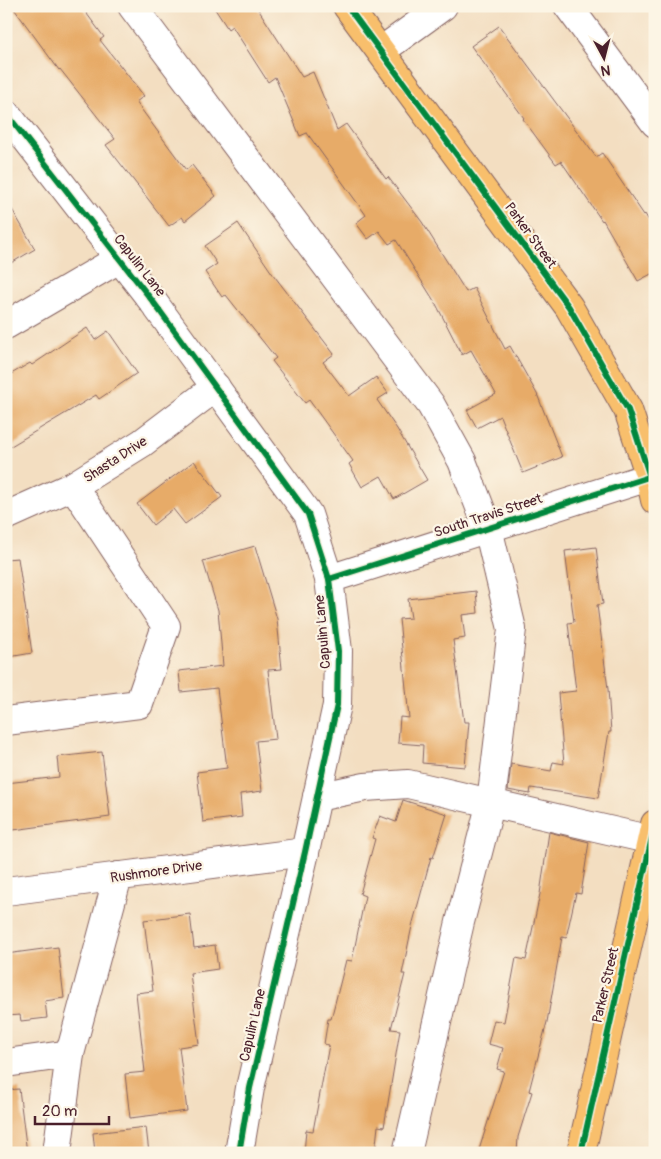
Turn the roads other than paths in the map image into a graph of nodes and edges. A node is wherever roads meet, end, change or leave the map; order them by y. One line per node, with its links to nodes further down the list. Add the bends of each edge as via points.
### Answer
1 (132, 6): 14 (street, via 431,405 462,462)
2 (347, 6): 5 (main road, Parker Street)
3 (443, 6): 5 (street)
4 (568, 6): 6 (street)
5 (380, 51): 11 (main road, Parker Street, via 569,307 628,410)
6 (652, 111)
7 (9, 121): 8 (street, Capulin Lane)
8 (119, 259): 9 (street); 10 (street, Capulin Lane)
9 (6, 325)
10 (216, 387): 12 (street, Shasta Drive, via 142,443); 15 (street, Capulin Lane, via 308,514)
11 (653, 484): 14 (street, South Travis Street)
12 (73, 486): 13 (street, Shasta Drive); 16 (street, via 166,626 139,704)
13 (6, 516)
14 (488, 528): 15 (street, South Travis Street); 18 (street, via 512,629)
15 (329, 578): 17 (street, Capulin Lane, via 338,651 337,705)
16 (6, 722)
17 (317, 797): 18 (street, via 365,787 408,784); 20 (street, Capulin Lane)
18 (491, 802): 19 (street); 27 (street)
19 (654, 835): 28 (main road, Parker Street)
20 (305, 852): 21 (street, Rushmore Drive); 26 (street, Capulin Lane, via 250,1088)
21 (118, 876): 22 (street, Rushmore Drive); 23 (street)
22 (6, 891)
23 (70, 1054): 24 (street); 25 (street)
24 (6, 1063)
25 (57, 1153)
26 (239, 1153)
27 (407, 1153)
28 (581, 1153)

